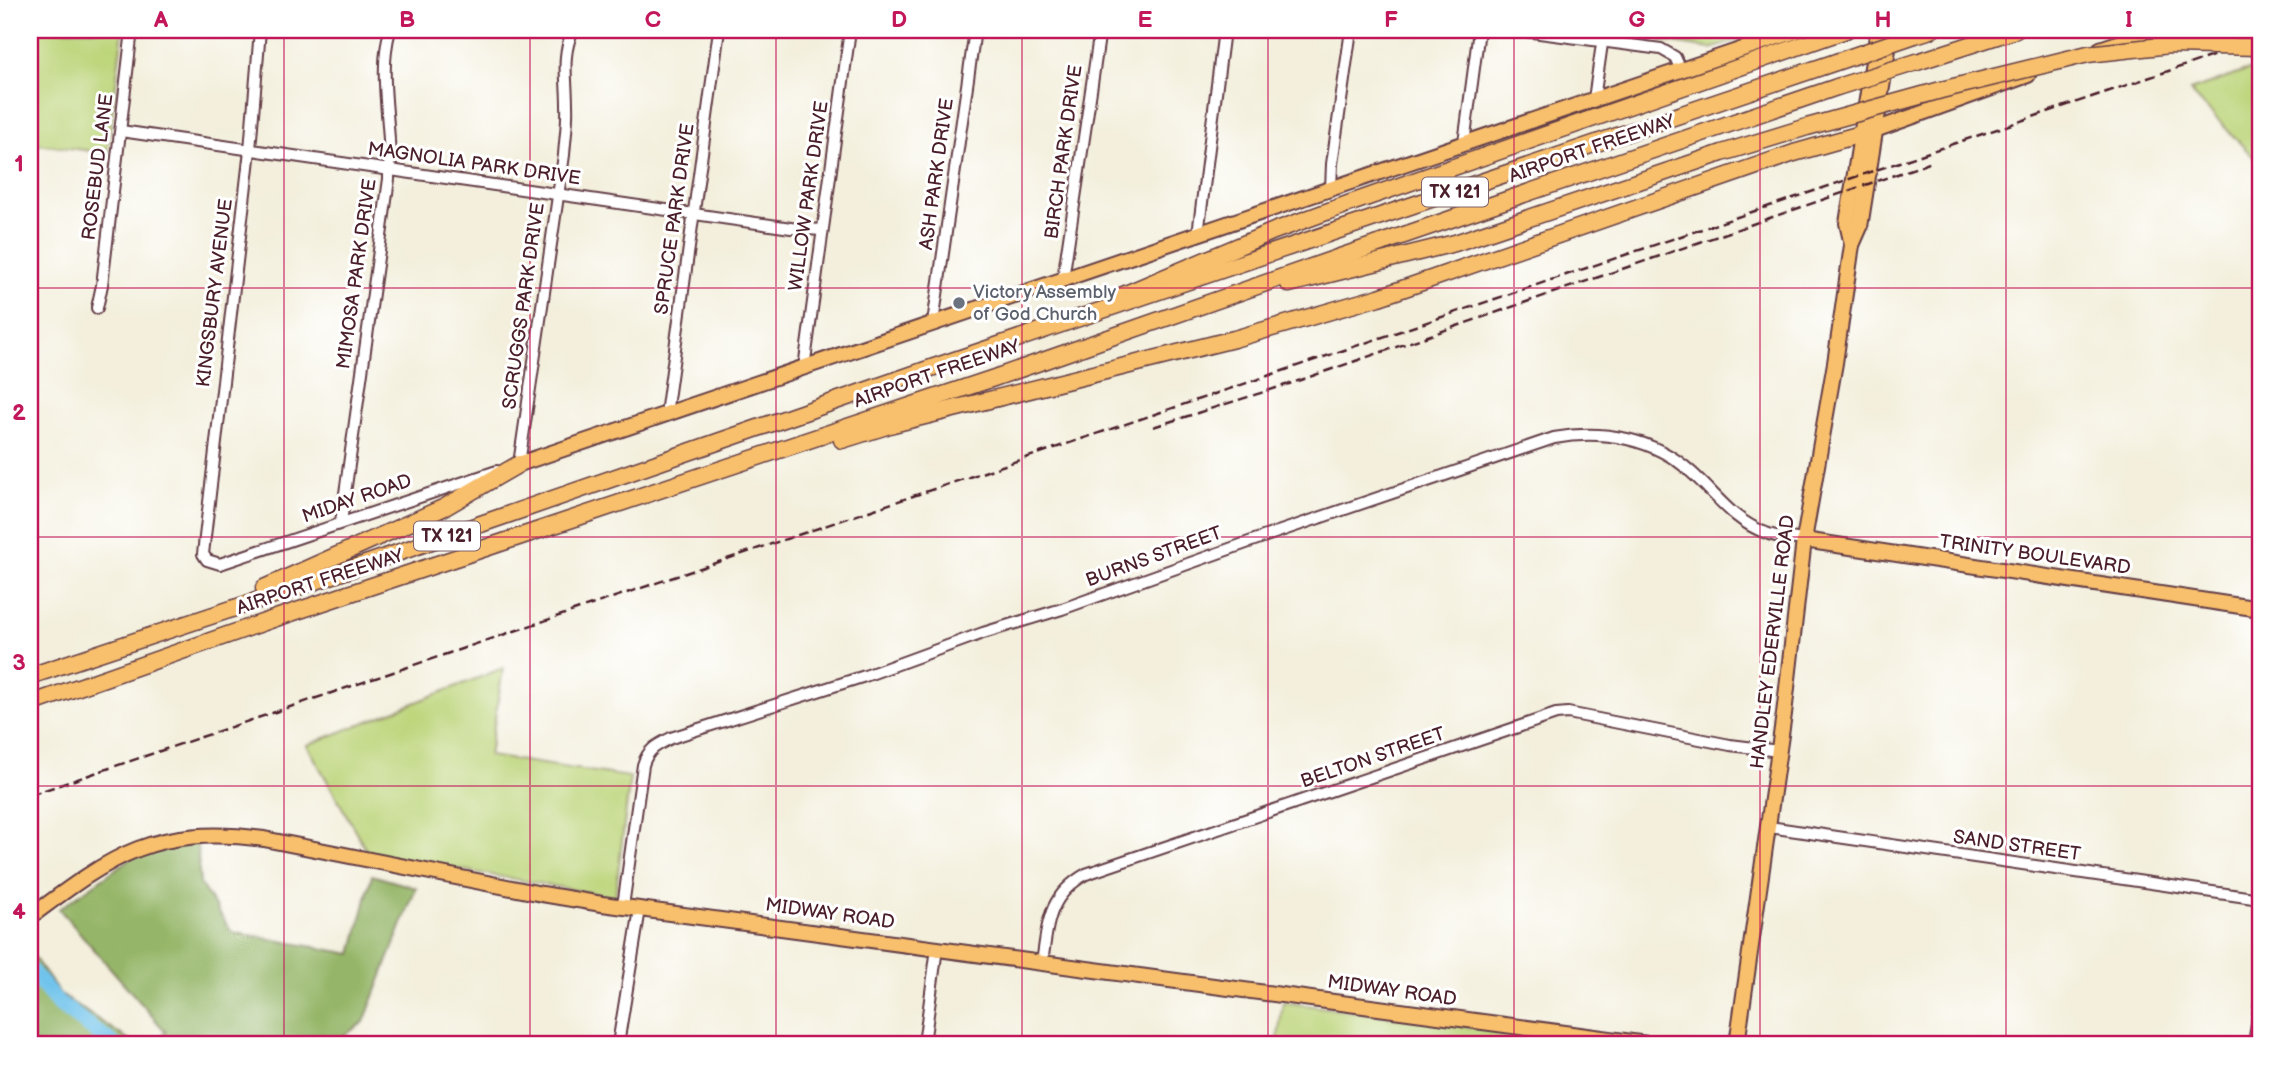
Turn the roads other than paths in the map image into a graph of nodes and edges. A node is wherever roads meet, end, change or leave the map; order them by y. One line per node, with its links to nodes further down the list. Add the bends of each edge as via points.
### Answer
1 (132, 30): 24 (street, ROSEBUD LANE)
2 (260, 30): 27 (street, KINGSBURY AVENUE)
3 (390, 30): 28 (street, MIMOSA PARK DRIVE, via 385,79)
4 (573, 30): 30 (street, SCRUGGS PARK DRIVE, via 566,47 568,107)
5 (719, 30): 31 (street, SPRUCE PARK DRIVE)
6 (850, 30): 32 (street, WILLOW PARK DRIVE)
7 (975, 30): 38 (street, ASH PARK DRIVE)
8 (1100, 30): 34 (street, BIRCH PARK DRIVE)
9 (1224, 30): 33 (street)
10 (1351, 30): 29 (street)
11 (1479, 30): 26 (street)
12 (1516, 30): 20 (street)
13 (1799, 30): 22 (main road)
14 (1846, 30): 37 (highway, via 1274,231 1121,295)
15 (1878, 30): 25 (main road, HANDLEY EDERVILLE ROAD)
16 (1891, 30): 25 (main road, HANDLEY EDERVILLE ROAD)
17 (2016, 30): 36 (highway, AIRPORT FREEWAY / TX 121, bridge)
18 (2157, 30): 25 (main road)
19 (1923, 32): 37 (highway, AIRPORT FREEWAY / TX 121, bridge)
20 (1603, 35): 22 (street, via 1667,51); 23 (street)
21 (2260, 47): 36 (highway, bridge, via 2170,45 2088,54 1807,127 1455,243)
22 (1681, 70): 23 (main road)
23 (1594, 99): 26 (main road)
24 (121, 131): 27 (street, MAGNOLIA PARK DRIVE); 35 (street, ROSEBUD LANE)
25 (1868, 132): 41 (highway, via 1378,297 1234,339 894,424 783,458); 44 (main road, HANDLEY EDERVILLE ROAD, via 1847,223 1852,244)
26 (1464, 144): 29 (main road)
27 (250, 150): 28 (street, MAGNOLIA PARK DRIVE); 45 (street, KINGSBURY AVENUE, via 202,548)
28 (389, 170): 30 (street, MAGNOLIA PARK DRIVE); 43 (street, MIMOSA PARK DRIVE)
29 (1331, 188): 33 (main road)
30 (557, 194): 31 (street, MAGNOLIA PARK DRIVE); 42 (street, SCRUGGS PARK DRIVE)
31 (692, 214): 32 (street, MAGNOLIA PARK DRIVE); 40 (street, SPRUCE PARK DRIVE)
32 (822, 230): 39 (street, WILLOW PARK DRIVE)
33 (1198, 234): 34 (main road)
34 (1063, 279): 38 (main road)
35 (97, 308)
36 (1188, 309): 41 (highway, AIRPORT FREEWAY / TX 121)
37 (1074, 321): 47 (highway, AIRPORT FREEWAY / TX 121)
38 (933, 324): 39 (main road)
39 (804, 368): 40 (main road)
40 (666, 414): 42 (main road)
41 (748, 462): 49 (highway, AIRPORT FREEWAY / TX 121)
42 (519, 464): 43 (street, MIDAY ROAD); 47 (highway, via 445,507)
43 (341, 522): 45 (street, MIDAY ROAD, via 220,564)
44 (1804, 540): 46 (main road, TRINITY BOULEVARD); 50 (main road, HANDLEY EDERVILLE ROAD); 53 (street, BURNS STREET, via 1767,534 1746,522 1727,510 1691,471 1651,447 1607,435 1554,439 865,676 671,737 652,748 643,765)
45 (207, 560)
46 (2260, 609)
47 (172, 629): 48 (highway, AIRPORT FREEWAY / TX 121)
48 (30, 677)
49 (30, 704)
50 (1779, 751): 51 (main road, HANDLEY EDERVILLE ROAD); 57 (street, BELTON STREET, via 1556,714 1086,874 1065,889 1052,910)
51 (1769, 827): 52 (street, SAND STREET); 62 (main road, HANDLEY EDERVILLE ROAD)
52 (2260, 900)
53 (623, 906): 54 (main road, MIDWAY ROAD); 55 (main road, MIDWAY ROAD, via 264,839 209,835 158,841 128,851)
54 (640, 909): 56 (main road, MIDWAY ROAD); 59 (street)
55 (30, 916)
56 (937, 948): 57 (main road, MIDWAY ROAD); 60 (street)
57 (1042, 963): 61 (main road, MIDWAY ROAD)
58 (2260, 1002): 63 (street)
59 (618, 1044)
60 (924, 1044)
61 (1647, 1044)
62 (1737, 1044)
63 (2254, 1044)

